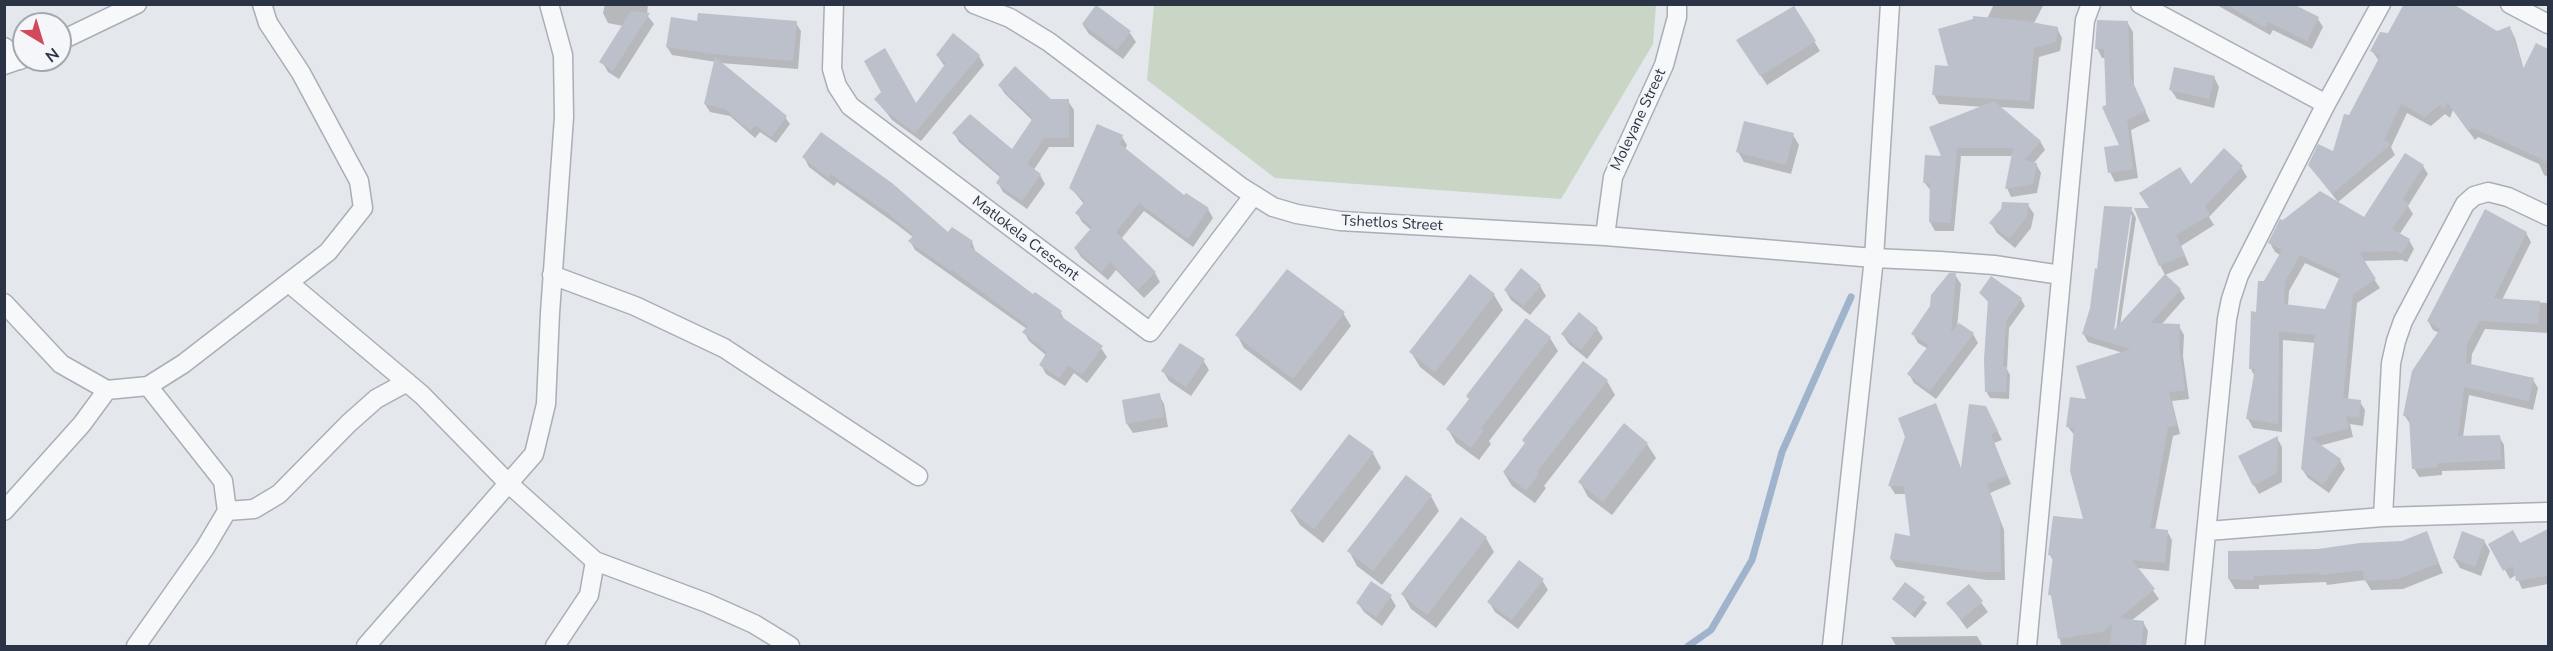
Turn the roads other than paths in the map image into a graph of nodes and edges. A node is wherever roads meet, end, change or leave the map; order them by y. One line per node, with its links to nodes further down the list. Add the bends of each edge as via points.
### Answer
1 (137, 4): 13 (street)
2 (262, 4): 21 (street, via 268,23 301,73 359,181 363,208 328,252)
3 (549, 4): 20 (street, via 563,55 564,76)
4 (834, 4): 15 (street, Matlokela Crescent, via 832,69 850,106 1150,332)
5 (974, 4): 15 (street, Tshetlos Street, via 1010,18 1050,42)
6 (1677, 4): 17 (street, Moleyane Street, via 1664,65 1613,177)
7 (1890, 4): 18 (street)
8 (2091, 4): 19 (street, via 2085,20)
9 (2140, 4): 14 (street)
10 (2381, 4): 14 (street)
11 (2510, 4): 12 (street)
12 (2548, 24)
13 (72, 35)
14 (2326, 104): 32 (street, via 2239,275 2231,299)
15 (1253, 196): 17 (street, Tshetlos Street, via 1297,214 1340,221)
16 (2548, 216): 31 (street, via 2488,192 2465,204 2396,341 2391,363)
17 (1605, 236): 18 (street, Tshetlos Street)
18 (1874, 258): 19 (street, Tshetlos Street, via 1994,265); 38 (street)
19 (2061, 275): 39 (street)
20 (552, 276): 26 (street, via 635,306 724,348); 27 (street, via 546,404 534,453)
21 (288, 283): 23 (street); 24 (street, via 183,364)
22 (6, 311): 25 (street, via 62,364)
23 (407, 382): 27 (street); 29 (street, via 376,399 279,494 254,509)
24 (148, 386): 25 (street); 29 (street, via 223,481)
25 (107, 390): 28 (street, via 82,424)
26 (918, 476)
27 (508, 483): 33 (street); 35 (street)
28 (4, 511)
29 (227, 511): 34 (street)
30 (2548, 512): 31 (street)
31 (2383, 517): 32 (street)
32 (2208, 531): 40 (street)
33 (595, 561): 36 (street, via 589,595); 37 (street, via 707,603)
34 (136, 646)
35 (366, 646)
36 (555, 646)
37 (790, 646)
38 (1832, 646)
39 (2027, 646)
40 (2195, 646)

